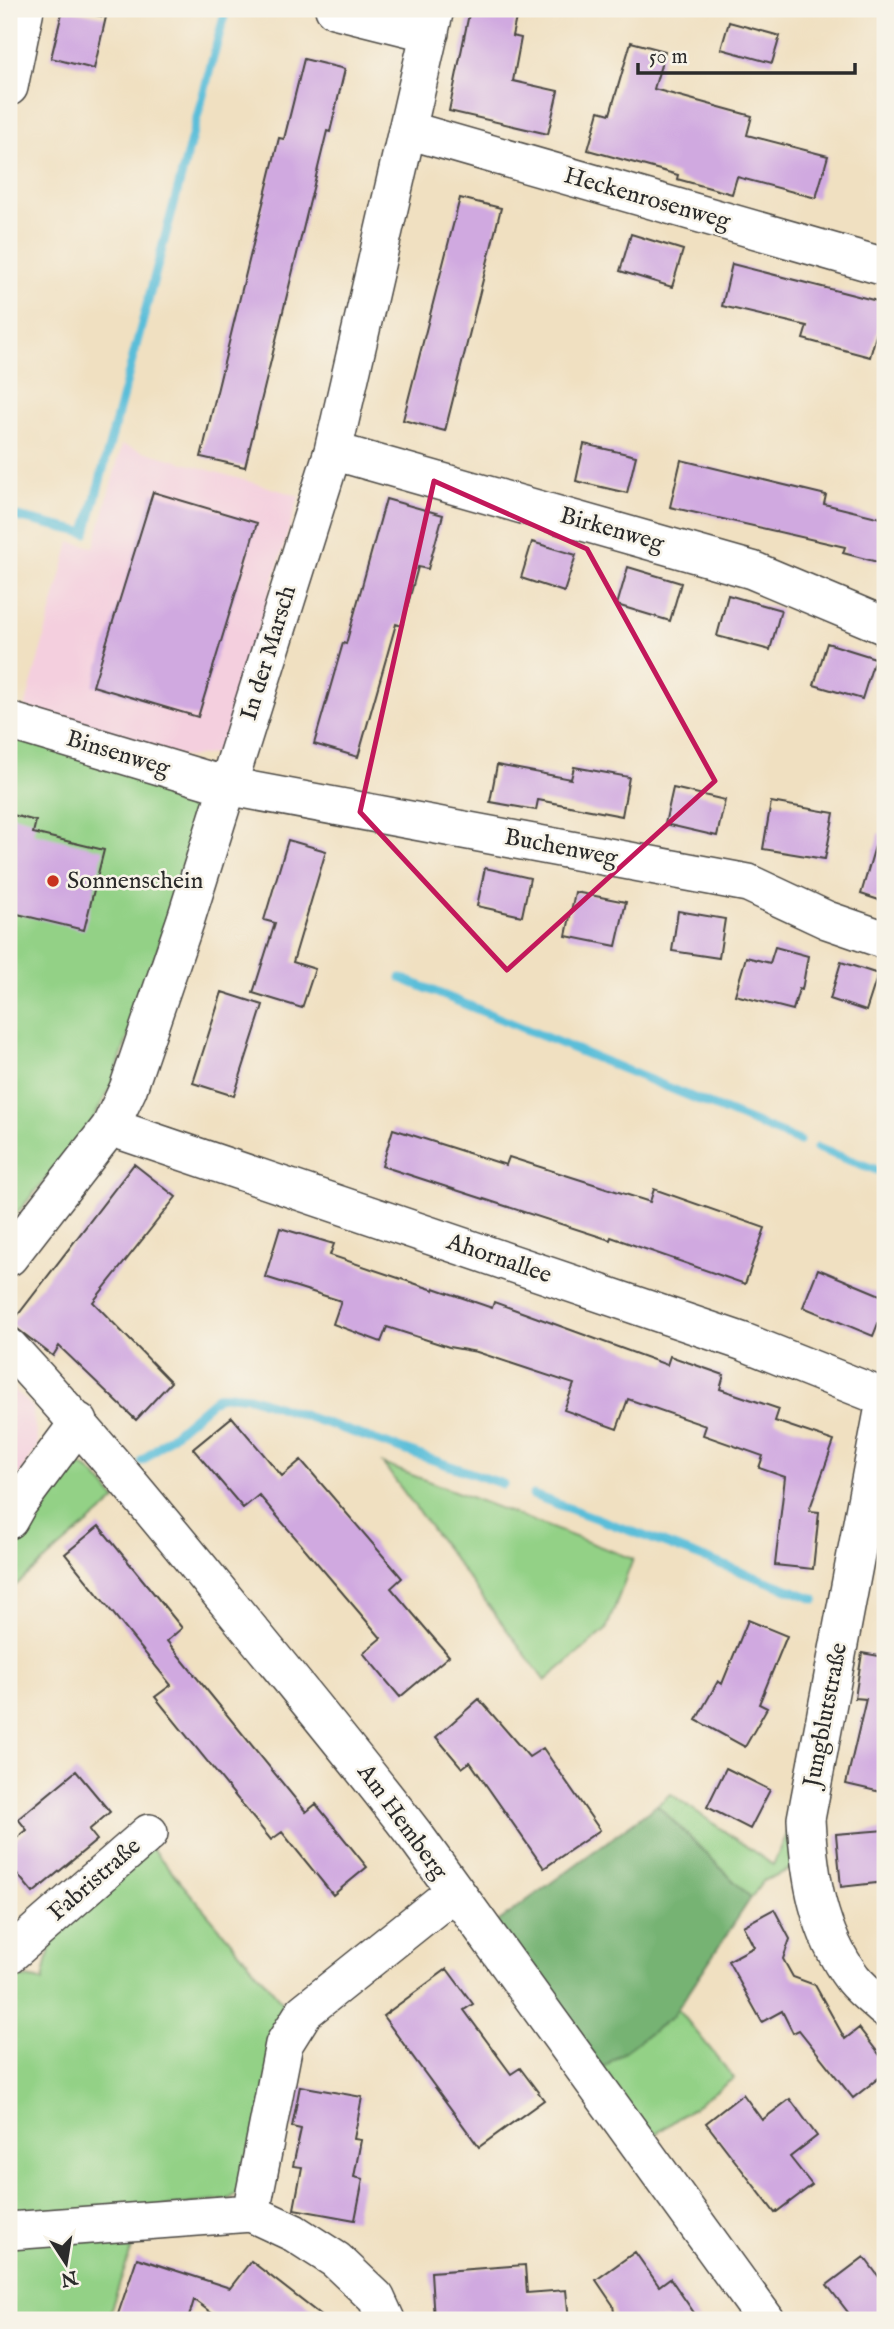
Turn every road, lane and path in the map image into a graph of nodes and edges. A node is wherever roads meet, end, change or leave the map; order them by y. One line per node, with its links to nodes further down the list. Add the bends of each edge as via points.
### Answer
1 (25, 9): 4 (street)
2 (334, 9): 3 (street)
3 (432, 21): 5 (street, In der Marsch)
4 (9, 87)
5 (408, 130): 6 (street, Heckenrosenweg); 7 (street, In der Marsch)
6 (885, 267)
7 (333, 451): 8 (street, Birkenweg, via 752,570); 10 (street, In der Marsch)
8 (885, 626)
9 (9, 721): 10 (street, Binsenweg)
10 (227, 786): 11 (street, Buchenweg, via 748,883 827,920); 12 (street, In der Marsch, via 128,1089)
11 (885, 940)
12 (110, 1127): 13 (street, In der Marsch); 15 (street, Ahornallee, via 744,1342)
13 (9, 1257)
14 (9, 1347): 16 (street, Am Hemberg)
15 (885, 1400): 21 (street, Jungblutstraße, via 806,1819 815,1898 831,1941 854,1980)
16 (79, 1422): 17 (street); 19 (street, Am Hemberg, via 362,1766)
17 (9, 1520)
18 (149, 1833): 20 (street, Fabristraße)
19 (454, 1892): 22 (street, via 304,2012 284,2043); 25 (street, Am Hemberg)
20 (9, 1955)
21 (885, 2009)
22 (251, 2213): 23 (street); 24 (street, via 295,2233 336,2260 376,2298)
23 (9, 2231)
24 (386, 2320)
25 (766, 2320)

